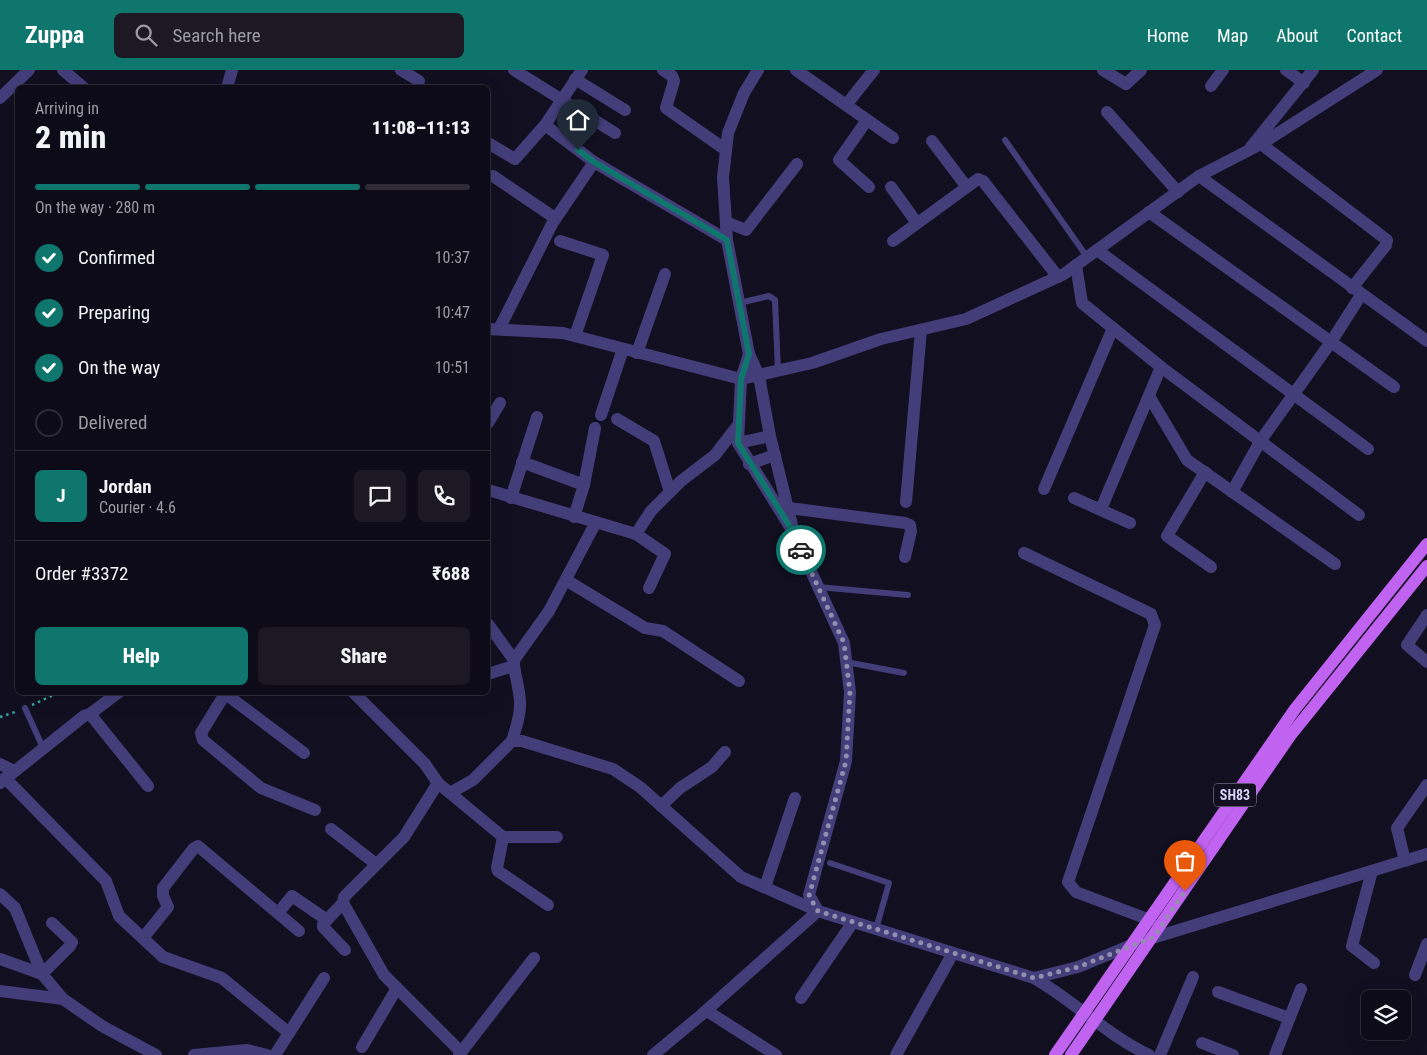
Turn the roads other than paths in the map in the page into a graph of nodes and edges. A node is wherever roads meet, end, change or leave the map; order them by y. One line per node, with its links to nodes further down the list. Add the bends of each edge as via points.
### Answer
1 (29, 70): 22 (street)
2 (63, 70): 19 (street)
3 (232, 70): 20 (street)
4 (400, 70): 17 (street)
5 (514, 70): 23 (street)
6 (663, 70): 35 (street, via 674,81 666,108)
7 (758, 70): 35 (street, via 744,93 728,133)
8 (796, 70): 24 (street)
9 (874, 70): 24 (street)
10 (1104, 70): 11 (street, via 1126,84)
11 (1141, 70)
12 (1223, 70): 21 (street)
13 (1286, 70): 18 (street)
14 (1313, 70): 18 (street)
15 (1376, 70): 34 (street)
16 (579, 75): 23 (street); 25 (street)
17 (420, 79)
18 (1304, 83): 36 (street)
19 (80, 85)
20 (228, 85)
21 (1211, 86)
22 (0, 98)
23 (561, 100): 28 (street); 29 (street)
24 (846, 105): 27 (street)
25 (625, 110)
26 (1107, 112): 44 (street)
27 (867, 120): 30 (street); 42 (street, via 839,160)
28 (545, 125): 33 (street, via 515,159); 37 (street)
29 (615, 133)
30 (893, 138)
31 (1005, 140): 52 (lane)
32 (932, 141): 41 (street)
33 (490, 144)
34 (1261, 144): 36 (street); 56 (street, via 1387,240)
35 (726, 150): 47 (street, via 723,177)
36 (1248, 151): 40 (street)
37 (594, 162): 46 (street); 49 (street)
38 (797, 164): 47 (street, via 746,230)
39 (492, 176): 46 (street)
40 (1199, 176): 44 (street); 56 (street)
41 (966, 186): 48 (street); 55 (street, via 978,179 983,181)
42 (869, 187)
43 (891, 187): 48 (street)
44 (1178, 192): 45 (street)
45 (1149, 212): 52 (street); 63 (street)
46 (555, 218): 59 (street)
47 (726, 222): 49 (street)
48 (917, 223): 51 (street)
49 (727, 240): 57 (street)
50 (560, 241): 61 (street, via 604,255)
51 (893, 241)
52 (1092, 254): 53 (street); 72 (street)
53 (1076, 265): 55 (street); 58 (street, via 1082,303)
54 (665, 274): 65 (street)
55 (1058, 276): 60 (street, via 966,319)
56 (1356, 292): 62 (street); 63 (street)
57 (740, 303): 66 (street); 68 (lane, via 769,296 775,300)
58 (1113, 328): 67 (street); 90 (street)
59 (493, 329): 61 (street)
60 (921, 330): 68 (street); 96 (street)
61 (575, 336): 64 (street)
62 (1427, 341)
63 (1331, 342): 71 (street); 72 (street)
64 (623, 349): 65 (street); 75 (street)
65 (637, 352): 70 (street)
66 (749, 354): 69 (street); 70 (street)
67 (1161, 367): 73 (street); 82 (street)
68 (778, 371): 69 (street)
69 (759, 376): 70 (street); 81 (street)
70 (741, 379): 79 (street)
71 (1394, 387)
72 (1294, 394): 82 (street); 84 (street)
73 (1149, 396): 88 (street, via 1181,452); 98 (street)
74 (500, 403): 78 (street)
75 (600, 415)
76 (536, 417): 86 (street)
77 (618, 419): 92 (street, via 654,441)
78 (490, 420)
79 (739, 424): 83 (street); 92 (street, via 715,455)
80 (595, 428): 89 (street)
81 (770, 436): 83 (street); 85 (street)
82 (1261, 440): 93 (street); 99 (street)
83 (738, 443): 87 (street)
84 (1368, 449)
85 (775, 455): 87 (street); 97 (street)
86 (522, 462): 89 (street); 94 (street)
87 (749, 464): 103 (street)
88 (1205, 472): 93 (street); 110 (street, via 1168,536)
89 (584, 485): 100 (street)
90 (1044, 489)
91 (490, 491): 94 (street)
92 (670, 492): 104 (street, via 651,511)
93 (1232, 492): 108 (street)
94 (511, 498): 100 (street)
95 (1074, 498): 98 (street)
96 (906, 502)
97 (789, 508): 103 (street); 107 (street, via 910,525)
98 (1101, 509): 101 (street)
99 (1360, 515)
100 (574, 517): 102 (street)
101 (1130, 523)
102 (595, 524): 104 (street); 111 (street)
103 (792, 530): 112 (street)
104 (636, 534): 113 (street, via 665,554)
105 (1427, 544): 157 (main road, SH83, via 1295,709)
106 (1024, 552): 157 (street, via 1151,614 1155,619 1068,882 1076,892)
107 (905, 557)
108 (1335, 564)
109 (1427, 566): 162 (main road, SH83, via 1290,736)
110 (1211, 567)
111 (566, 580): 119 (street); 122 (street, via 645,628 663,631)
112 (818, 587): 114 (lane); 117 (street, via 844,643)
113 (649, 588)
114 (908, 595)
115 (1427, 615): 118 (street, via 1407,645)
116 (490, 627): 119 (street)
117 (846, 662): 121 (lane); 154 (street, via 850,692 846,761 809,896)
118 (1427, 662)
119 (514, 663): 120 (street); 129 (street, via 520,707)
120 (490, 673)
121 (904, 673)
122 (739, 682)
123 (115, 695): 128 (street)
124 (223, 695): 141 (street, via 201,733 203,740 261,788)
125 (225, 695): 132 (street)
126 (356, 695): 135 (street, via 425,764)
127 (25, 708): 130 (lane)
128 (90, 714): 130 (street); 137 (street)
129 (512, 741): 138 (street, via 473,780); 140 (street, via 522,741 613,769)
130 (43, 748): 134 (street)
131 (725, 752): 140 (street, via 712,767 680,788)
132 (304, 753)
133 (0, 764): 134 (street)
134 (6, 777): 163 (street, via 106,880 118,916)
135 (438, 783): 138 (street); 148 (street, via 404,837)
136 (1427, 785): 146 (street, via 1397,828)
137 (148, 786)
138 (450, 793): 143 (street)
139 (795, 798): 150 (street)
140 (661, 806): 150 (street, via 741,877)
141 (315, 810)
142 (331, 829): 148 (street)
143 (503, 837): 144 (street); 153 (street, via 498,871)
144 (557, 837)
145 (1427, 854): 146 (street)
146 (1405, 861): 149 (street)
147 (830, 863): 160 (lane, via 889,883)
148 (376, 864): 152 (street)
149 (1372, 871): 162 (street); 170 (street, via 1352,946)
150 (765, 887): 154 (street)
151 (0, 894): 171 (street, via 15,908)
152 (342, 903): 156 (street); 176 (street, via 379,967)
153 (548, 905)
154 (818, 911): 158 (street); 182 (street)
155 (278, 913): 156 (street, via 292,896); 161 (street); 163 (street, via 198,846 162,888 168,907)
156 (326, 920): 166 (street, via 323,927)
157 (1150, 920): 164 (main road, SH83)
158 (853, 922): 160 (street); 180 (street)
159 (52, 923): 171 (street, via 72,942)
160 (876, 929): 167 (street)
161 (299, 931)
162 (1154, 937): 164 (street); 185 (main road, SH83)
163 (143, 938): 186 (street, via 167,960 222,978)
164 (1134, 944): 175 (street, via 1078,967); 183 (main road, SH83)
165 (1427, 944): 172 (street)
166 (345, 950)
167 (953, 953): 175 (street); 196 (street)
168 (0, 958): 171 (street)
169 (534, 958): 189 (street)
170 (1374, 963)
171 (42, 974): 181 (street)
172 (1416, 975)
173 (1193, 977): 200 (street)
174 (324, 978): 186 (street)
175 (1034, 978): 183 (street, via 1063,995)
176 (396, 988): 188 (street); 189 (street)
177 (1301, 989): 184 (street)
178 (0, 992): 181 (street)
179 (1218, 992): 184 (street)
180 (800, 998)
181 (63, 999): 190 (street, via 102,1026)
182 (707, 1011): 194 (street); 195 (street)
183 (1083, 1012): 185 (street); 197 (main road, SH83)
184 (1289, 1018): 202 (street)
185 (1095, 1020): 198 (main road, SH83); 199 (street)
186 (289, 1033): 193 (street)
187 (1202, 1043): 201 (street)
188 (362, 1047)
189 (460, 1053)
190 (156, 1055)
191 (194, 1055): 192 (street, via 247,1050)
192 (267, 1055)
193 (275, 1055)
194 (653, 1055)
195 (776, 1055)
196 (896, 1055)
197 (1055, 1055)
198 (1071, 1055)
199 (1149, 1055)
200 (1160, 1055)
201 (1233, 1055)
202 (1275, 1055)

